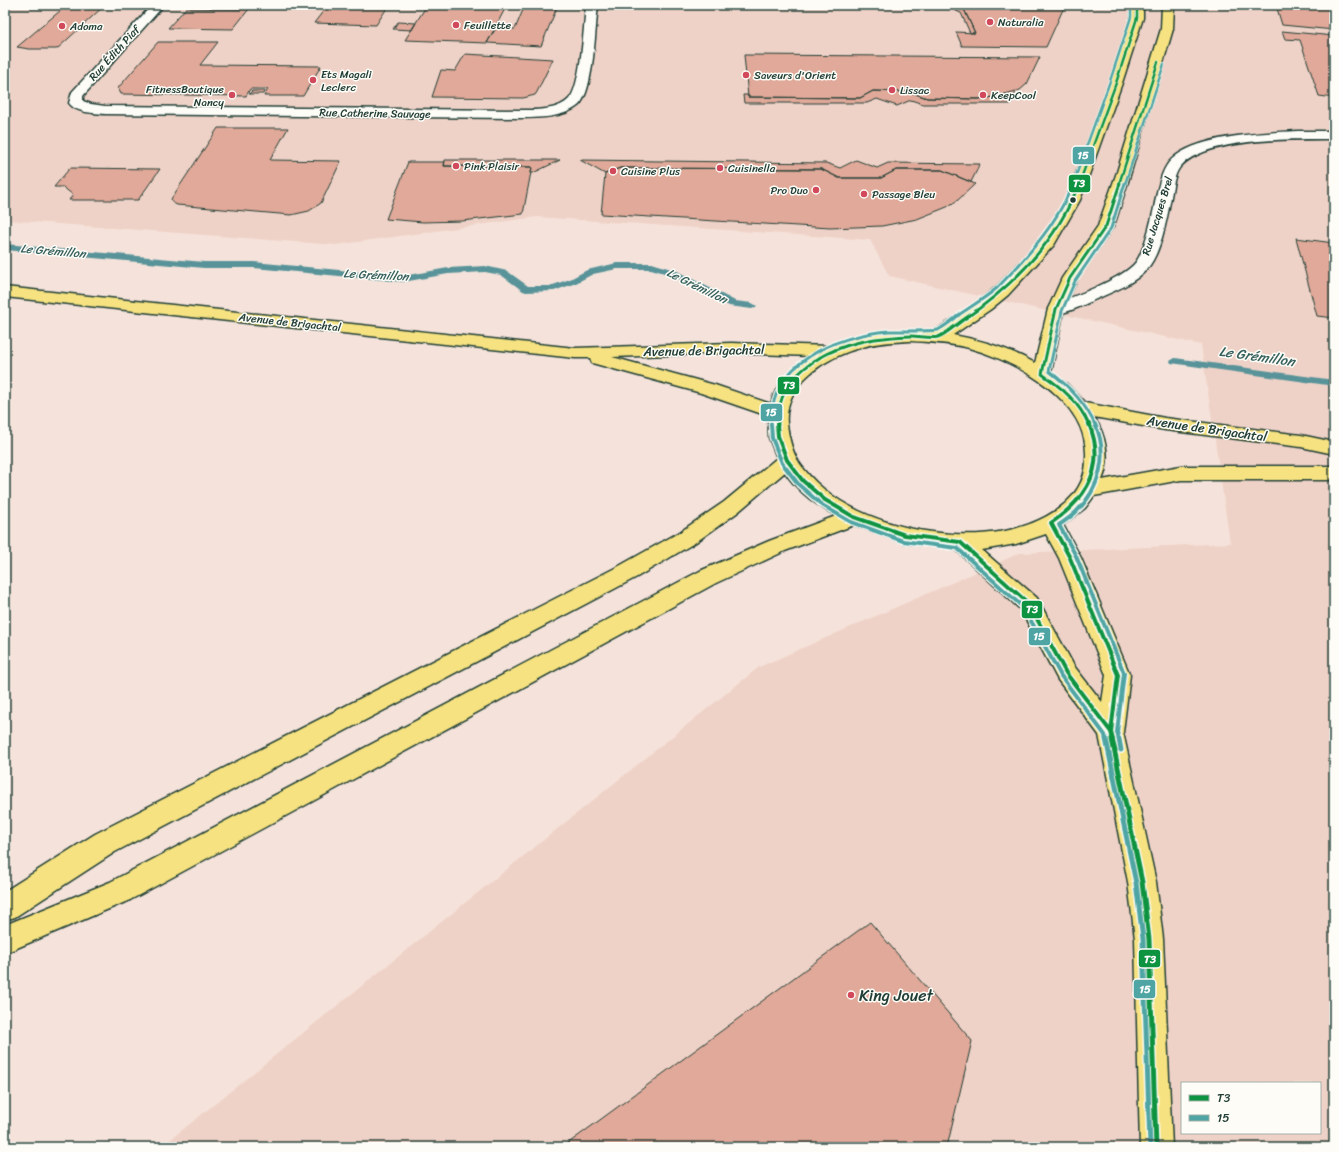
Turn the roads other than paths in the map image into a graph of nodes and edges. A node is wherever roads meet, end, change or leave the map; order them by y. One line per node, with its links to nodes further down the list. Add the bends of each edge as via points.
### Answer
1 (158, 5): 5 (street, Rue Édith Piaf, via 77,94)
2 (592, 5): 5 (street, Rue Catherine Sauvage, via 578,95 575,101 568,105 546,112 530,114 105,110 88,108)
3 (1137, 5): 9 (main road, via 1137,18 1118,76 1073,200 1048,242 1002,291)
4 (1168, 5): 8 (main road, via 1167,29 1106,226 1070,278)
5 (76, 103)
6 (1334, 135): 8 (street, Rue Jacques Brel, via 1228,141 1203,148 1179,160 1170,172 1157,223 1142,265 1133,274 1076,303)
7 (5, 292): 11 (main road, Avenue de Brigachtal)
8 (1056, 309): 12 (main road)
9 (938, 338): 10 (main road, via 882,338); 12 (main road, via 975,344 1011,357)
10 (832, 351): 11 (main road, Avenue de Brigachtal, via 731,348); 14 (main road, via 811,362 795,377 783,394)
11 (575, 352): 14 (main road, Avenue de Brigachtal, via 708,389)
12 (1042, 374): 13 (main road, via 1063,390)
13 (1080, 408): 15 (main road, Avenue de Brigachtal, via 1165,424 1301,441); 18 (main road, via 1092,428 1097,449 1096,470)
14 (777, 413): 16 (main road, via 778,436)
15 (1334, 448)
16 (787, 460): 19 (main road, via 803,481 825,500); 23 (main road, via 731,507 688,537 629,571 105,843)
17 (1334, 473): 18 (main road, via 1181,472)
18 (1088, 490): 20 (main road, via 1073,508)
19 (854, 517): 21 (main road, via 905,535); 24 (main road, via 771,548 708,577 120,890)
20 (1051, 523): 21 (main road, via 1024,534 993,540); 22 (main road, via 1070,558 1118,675)
21 (960, 542): 22 (main road, via 1029,604 1066,673)
22 (1111, 732): 25 (main road, via 1140,868 1149,939)
23 (5, 906)
24 (5, 939)
25 (1156, 1147)

